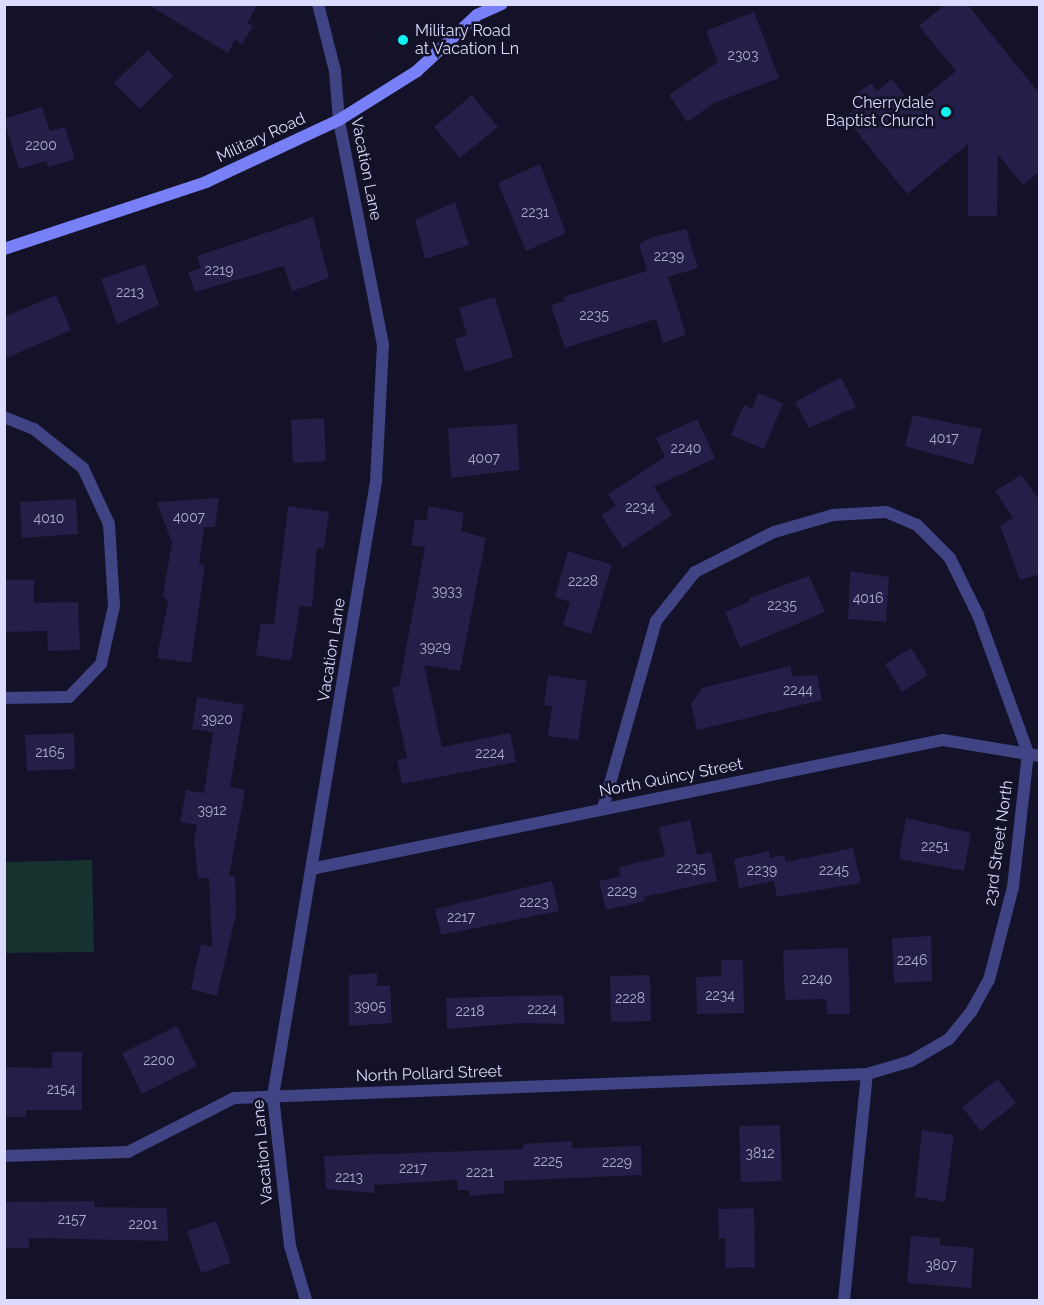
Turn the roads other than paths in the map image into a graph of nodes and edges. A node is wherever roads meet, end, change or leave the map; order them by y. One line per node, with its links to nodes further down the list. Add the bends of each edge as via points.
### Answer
1 (318, 4): 3 (street, Vacation Lane, via 335,71)
2 (502, 4): 3 (main road, Military Road, via 477,15 417,71)
3 (339, 120): 4 (main road, Military Road, via 206,182); 9 (street, Vacation Lane, via 383,345 376,482)
4 (4, 249)
5 (4, 417): 6 (street, via 34,429 83,468 109,524 114,606 101,664 69,698)
6 (4, 698)
7 (1034, 755): 8 (street, North Quincy Street, via 943,740); 8 (street, 23rd Street North, via 978,615 950,558 916,525 886,512 833,515 774,532 695,572 656,621); 10 (street, 23rd Street North, via 1013,887 989,980 971,1012 949,1039 911,1061)
8 (603, 808): 9 (street, North Quincy Street)
9 (311, 869): 11 (street, Vacation Lane)
10 (867, 1074): 11 (street, North Pollard Street); 14 (street)
11 (273, 1096): 12 (street, North Pollard Street, via 234,1098 128,1152); 13 (street, Vacation Lane, via 285,1216)
12 (4, 1156)
13 (306, 1300)
14 (844, 1300)

